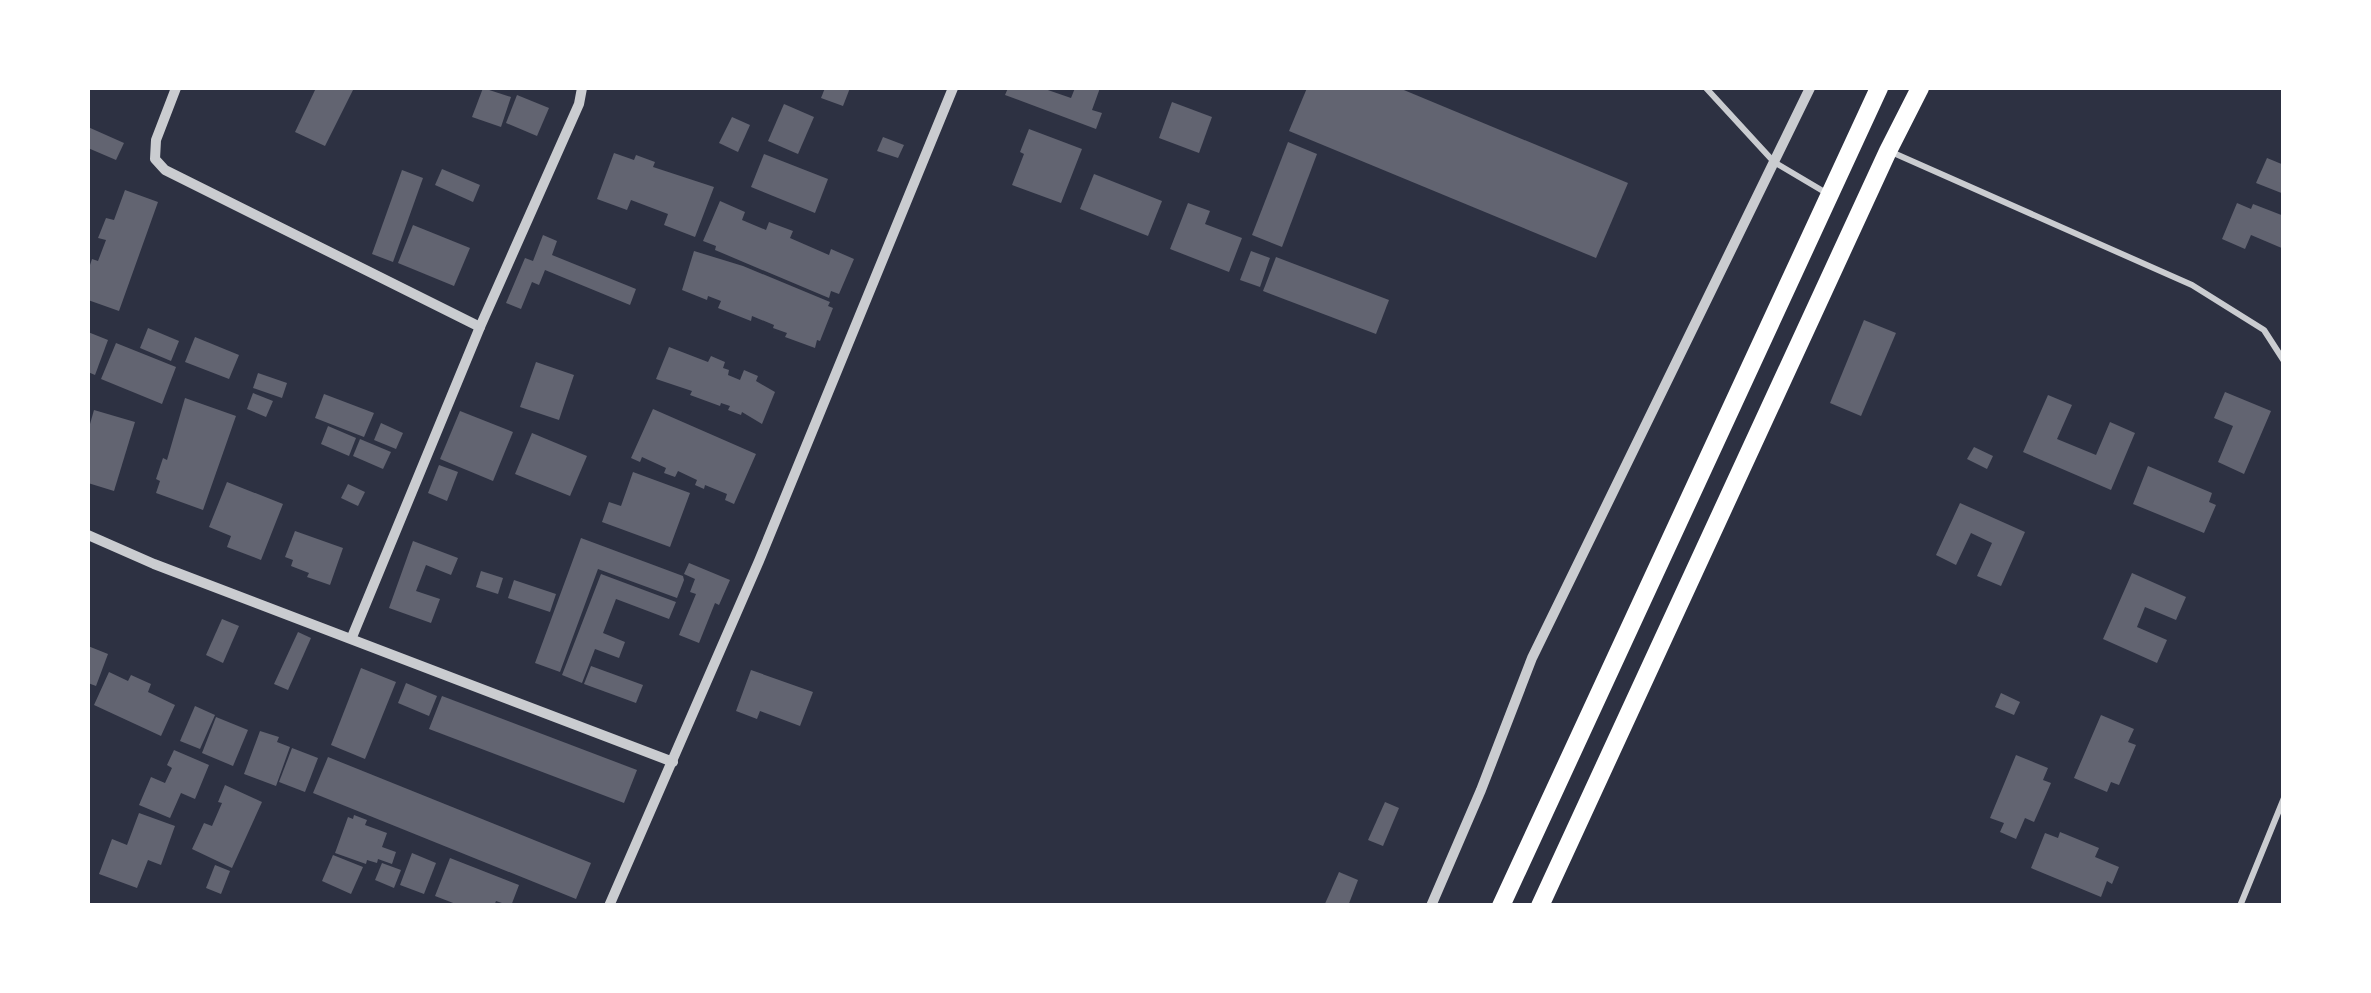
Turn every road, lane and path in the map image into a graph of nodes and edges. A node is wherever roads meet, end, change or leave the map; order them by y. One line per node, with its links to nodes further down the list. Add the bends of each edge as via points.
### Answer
1 (176, 88): 11 (street, via 156,140 156,159 165,170)
2 (582, 88): 11 (street)
3 (954, 88): 15 (street)
4 (1706, 88): 9 (lane)
5 (1810, 88): 9 (street)
6 (1879, 88): 10 (main road)
7 (1920, 88): 8 (main road)
8 (1888, 150): 12 (lane, via 2192,284 2264,330); 20 (main road)
9 (1774, 162): 10 (lane); 18 (street, via 1532,658)
10 (1829, 194): 19 (main road)
11 (480, 327): 14 (street)
12 (2284, 361)
13 (88, 534): 14 (street)
14 (352, 638): 15 (street)
15 (674, 762): 17 (street)
16 (2284, 798): 21 (lane)
17 (610, 906)
18 (1431, 906)
19 (1501, 906)
20 (1540, 906)
21 (2240, 906)

